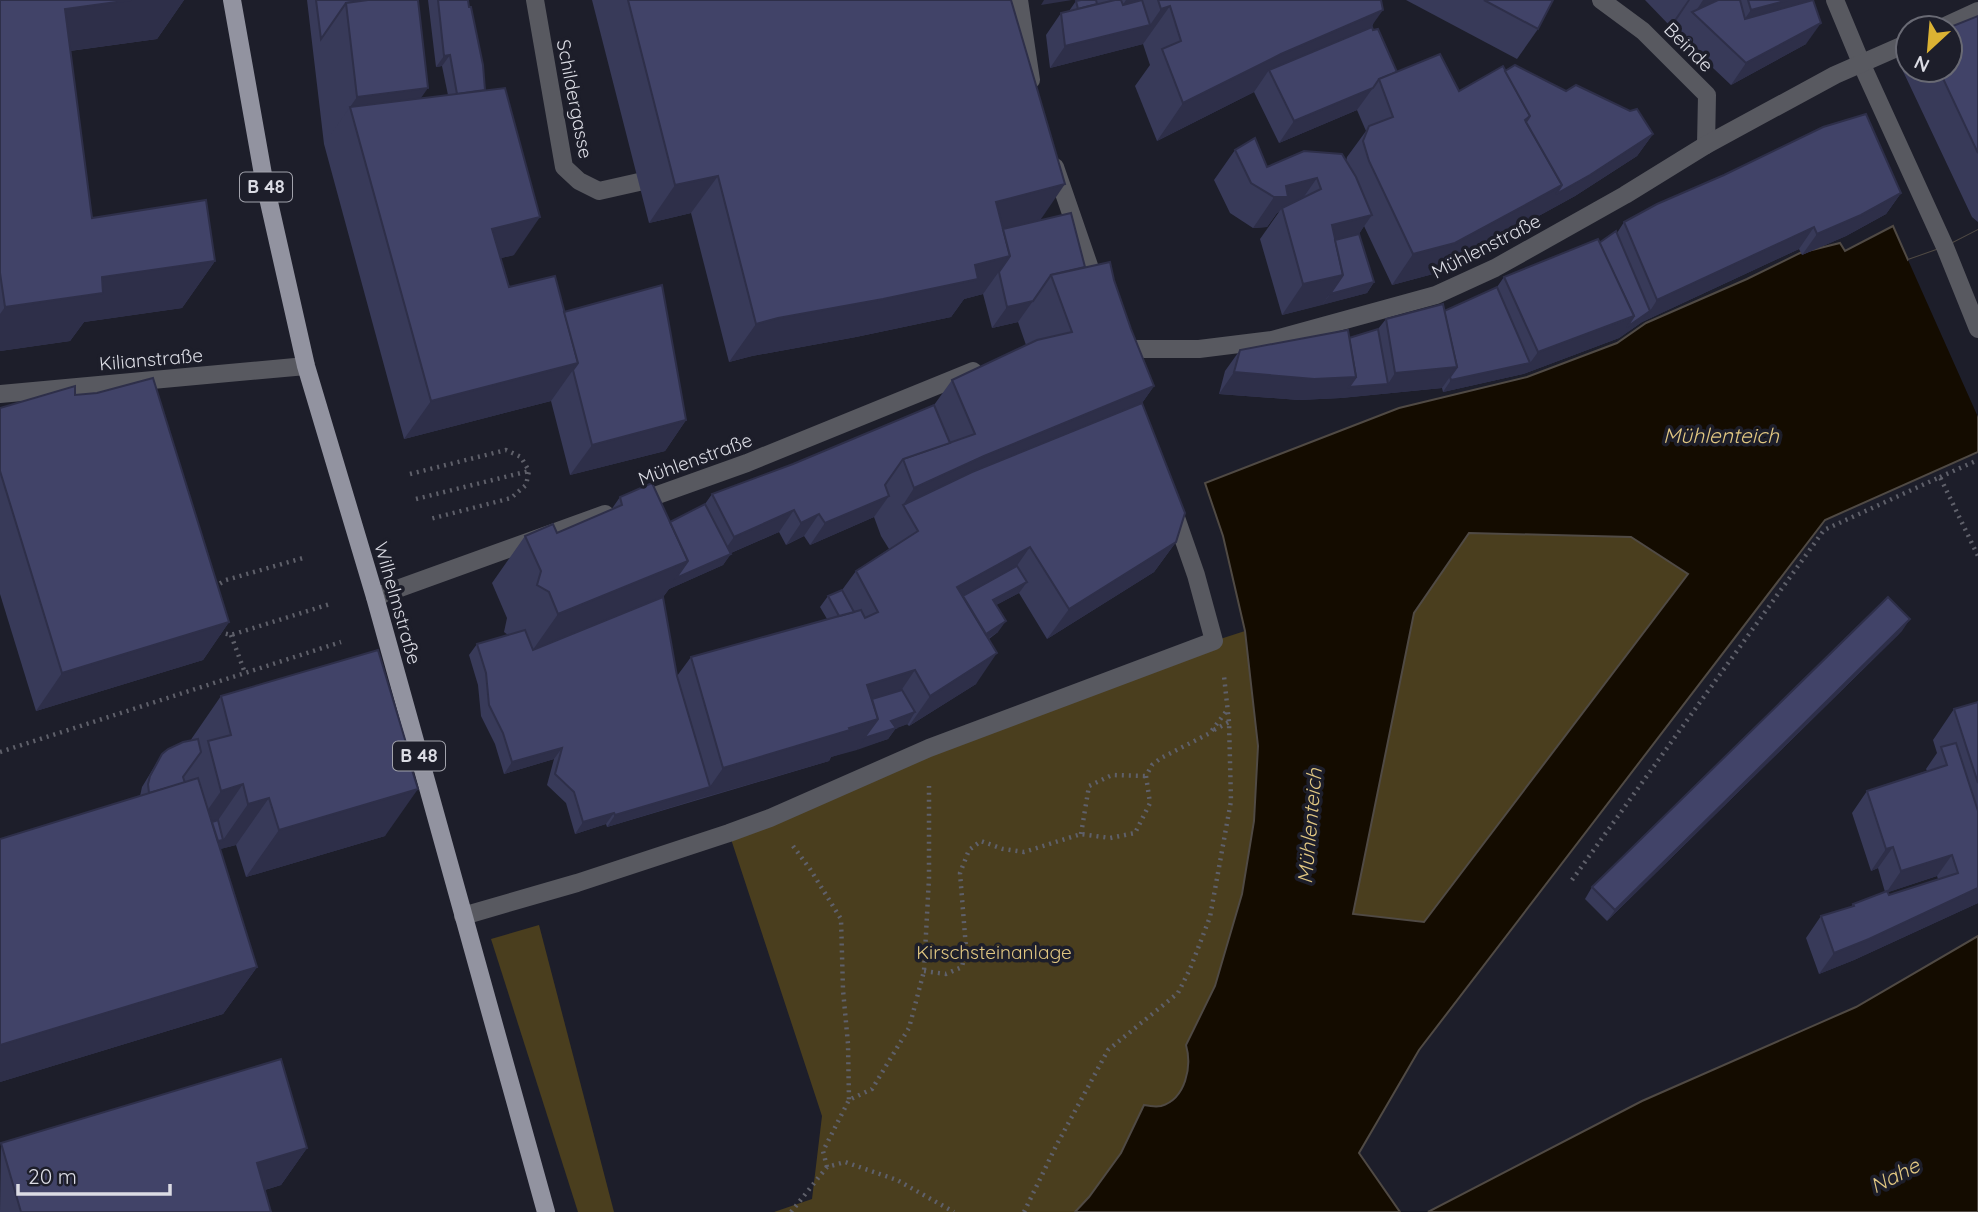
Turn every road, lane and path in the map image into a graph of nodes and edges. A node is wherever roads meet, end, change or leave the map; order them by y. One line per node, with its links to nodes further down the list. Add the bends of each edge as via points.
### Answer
1 (232, 0): 16 (main road, Wilhelmstraße / B 48, via 264,180)
2 (536, 0): 11 (street, Schildergasse, via 564,167 599,191)
3 (1020, 0): 8 (street)
4 (1601, 0): 9 (street, Beinde, via 1643,31 1707,95)
5 (1835, 0): 7 (street)
6 (1894, 50): 7 (street, Mühlenstraße)
7 (1861, 65): 9 (street, Mühlenstraße); 13 (street)
8 (1034, 99)
9 (1706, 145): 14 (street, Mühlenstraße, via 1494,268 1436,295 1272,340 1199,349)
10 (1049, 151): 12 (street)
11 (639, 182)
12 (1099, 296)
13 (1978, 329)
14 (1114, 349)
15 (989, 365): 28 (street, Mühlenstraße, via 747,463)
16 (306, 366): 17 (street, Kilianstraße); 28 (main road, Wilhelmstraße / B 48)
17 (0, 394)
18 (1978, 460): 21 (path)
19 (528, 471): 20 (path, via 521,457 506,450); 23 (path); 24 (path, via 526,485 510,498)
20 (410, 474)
21 (1940, 477): 25 (path); 43 (path, via 1824,530)
22 (1165, 487): 32 (street)
23 (416, 499)
24 (430, 519)
25 (1978, 556)
26 (303, 558): 27 (path, via 226,580)
27 (208, 592)
28 (375, 597): 44 (main road, Wilhelmstraße / B 48)
29 (330, 604): 31 (path)
30 (211, 630): 31 (path)
31 (231, 635): 34 (path)
32 (1214, 641): 35 (path); 38 (street)
33 (341, 642): 34 (path)
34 (245, 673): 39 (path)
35 (1228, 709): 36 (path); 37 (path)
36 (1229, 722): 37 (path); 51 (path, via 1229,814 1210,917 1190,969 1178,993 1108,1050)
37 (1210, 733): 40 (path, via 1161,758)
38 (929, 748): 41 (street); 45 (path)
39 (0, 752)
40 (1146, 776): 42 (path, via 1112,775 1089,786); 42 (path, via 1150,803 1135,832 1110,838)
41 (770, 818): 44 (street, via 577,884); 46 (path, via 841,919)
42 (1081, 834): 45 (path, via 1024,852 981,841 969,850 960,873 966,948 962,967 946,974)
43 (1572, 880)
44 (463, 916): 48 (main road, Wilhelmstraße / B 48)
45 (924, 971): 46 (path, via 909,1028 872,1089)
46 (849, 1100): 47 (path, via 823,1151)
47 (827, 1167): 49 (path); 50 (path, via 845,1162 884,1175)
48 (546, 1212)
49 (790, 1212)
50 (954, 1212)
51 (1024, 1212)

